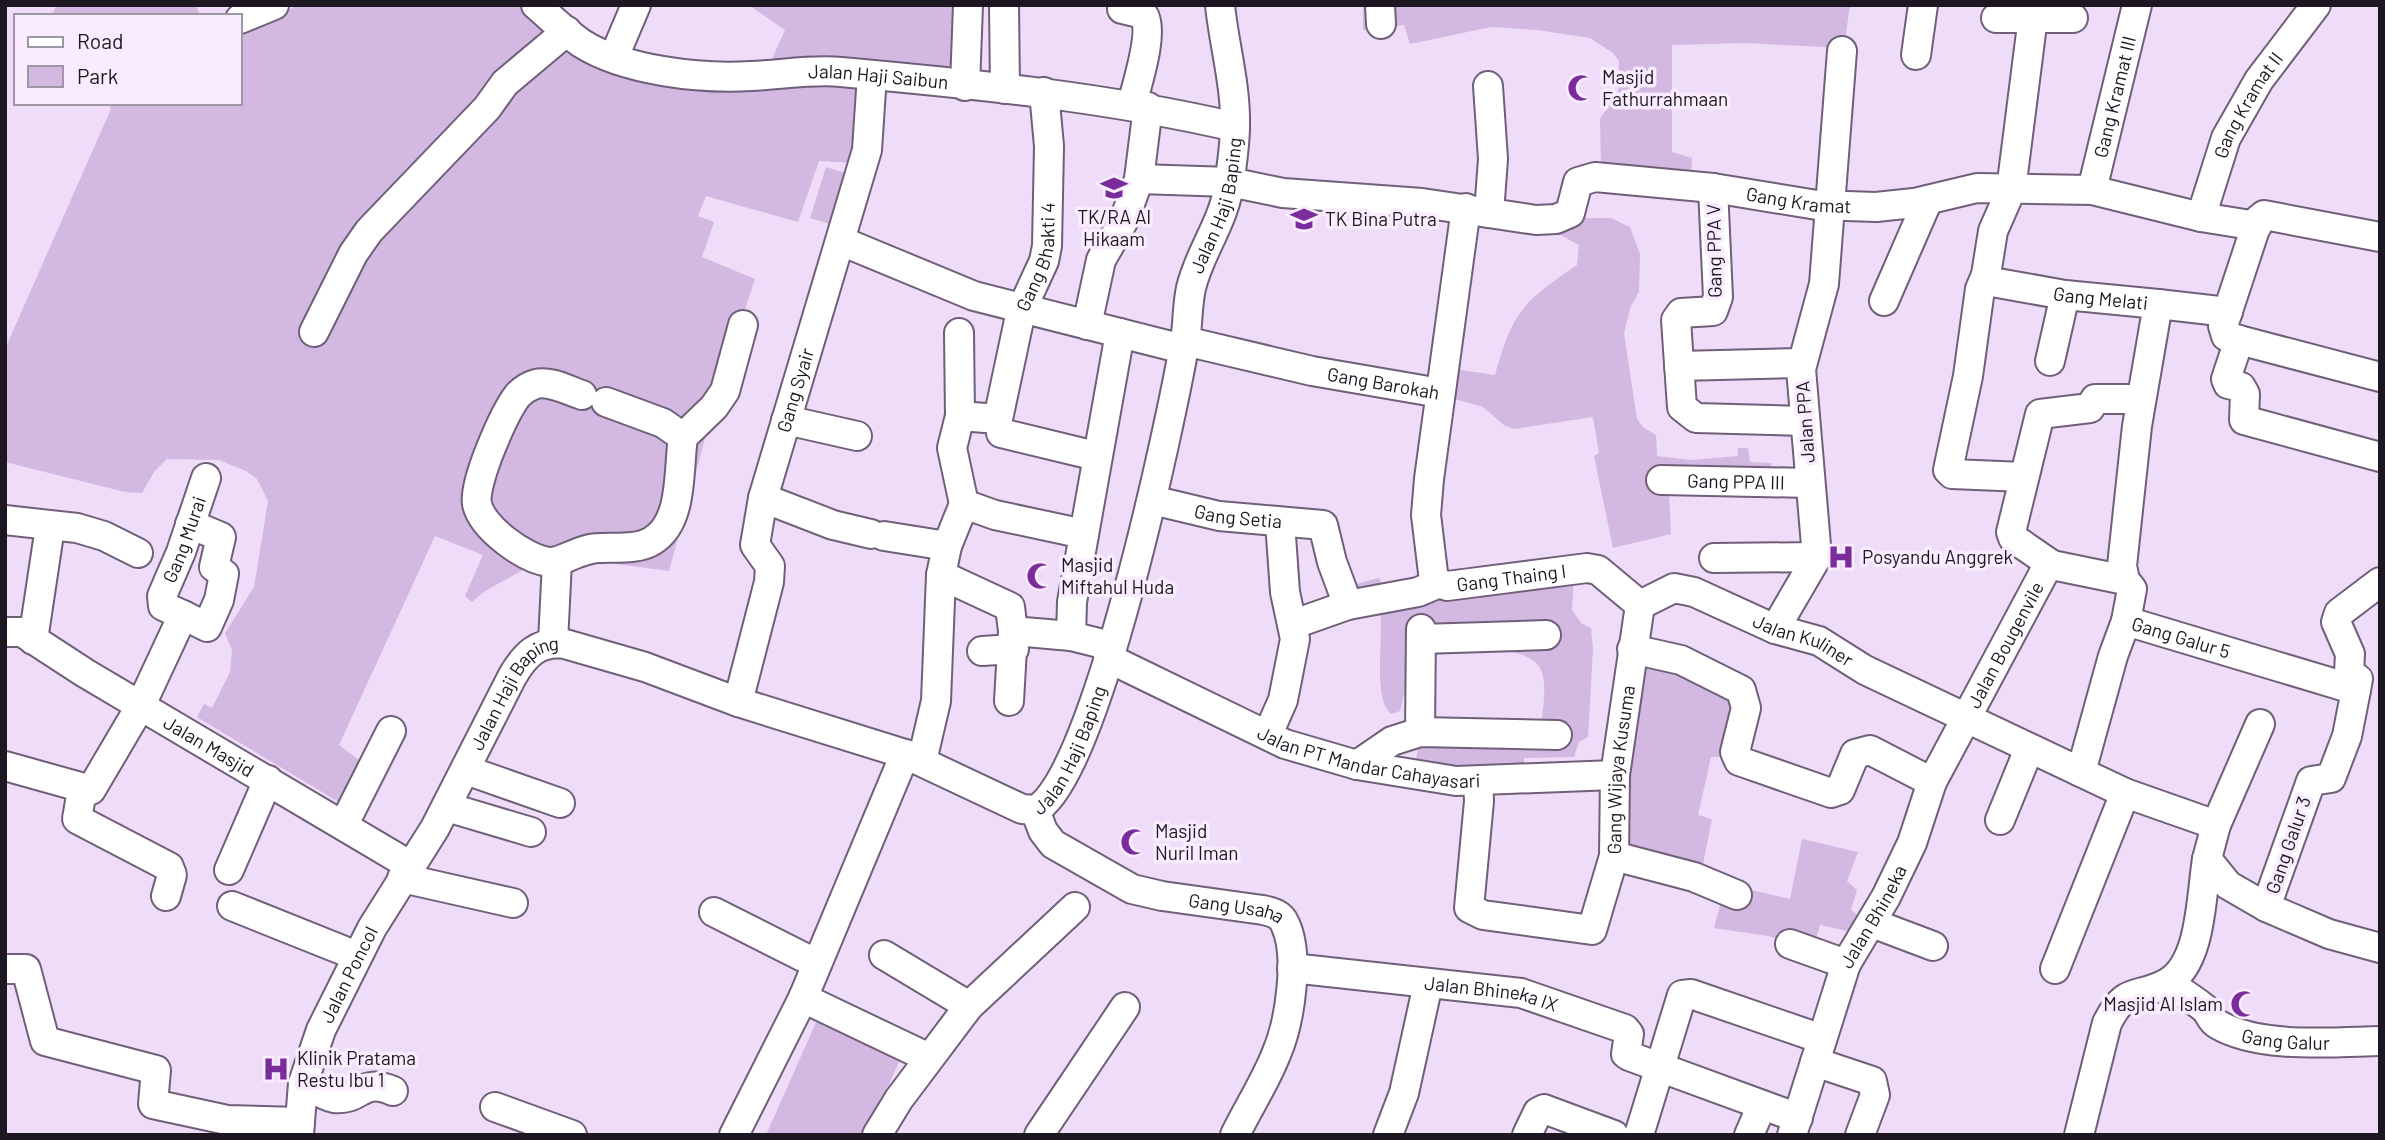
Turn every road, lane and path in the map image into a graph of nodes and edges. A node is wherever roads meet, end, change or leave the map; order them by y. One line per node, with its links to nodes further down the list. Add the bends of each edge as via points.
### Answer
1 (274, 5): 12 (street)
2 (536, 5): 15 (street, Jalan Haji Saibun)
3 (636, 5): 18 (street)
4 (968, 5): 20 (street)
5 (1004, 5): 22 (street)
6 (1220, 5): 25 (street, Jalan Haji Baping)
7 (1923, 5): 17 (street)
8 (2137, 5): 30 (street, Gang Kramat III)
9 (2316, 5): 34 (street, Gang Kramat II, via 2259,80 2226,138)
10 (1122, 9): 24 (street, via 1146,19)
11 (2033, 17): 13 (street); 14 (street); 29 (street)
12 (242, 18)
13 (1996, 18)
14 (2073, 18)
15 (567, 31): 18 (street, Jalan Haji Saibun, via 581,43); 46 (street, via 505,83 487,108 369,231)
16 (1842, 51): 32 (street, Jalan PPA)
17 (1916, 55)
18 (614, 57): 19 (street, Jalan Haji Saibun, via 701,76 828,71)
19 (872, 75): 20 (street, Jalan Haji Saibun); 37 (street, Gang Syair, via 866,150)
20 (965, 86): 22 (street, Jalan Haji Saibun)
21 (1488, 86): 33 (street, Gang Barokah, via 1493,159)
22 (1005, 89): 23 (street, Jalan Haji Saibun)
23 (1044, 92): 24 (street, Jalan Haji Saibun); 42 (street, Gang Bhakti 4, via 1049,146 1046,246 1044,261)
24 (1140, 106): 25 (street, Jalan Haji Saibun); 26 (street)
25 (1236, 127): 27 (street, Jalan Haji Baping)
26 (1139, 179): 27 (street, Gang Kramat); 45 (street, via 1124,220 1101,260)
27 (1230, 182): 33 (street, Gang Kramat, via 1283,192); 50 (street, Jalan Haji Baping, via 1220,222 1193,281)
28 (1713, 188): 32 (street, Gang Kramat); 33 (street, Gang Kramat, via 1587,178 1578,182 1570,213 1564,216 1536,220); 53 (street, Gang PPA V, via 1718,297 1713,311 1678,316)
29 (2011, 190): 30 (street, Gang Kramat); 31 (street, Gang Kramat, via 1964,189); 38 (street, via 1993,231)
30 (2092, 190): 34 (street, Gang Kramat)
31 (1928, 200): 32 (street, Gang Kramat, via 1876,207); 40 (street)
32 (1829, 206): 52 (street, Jalan PPA, via 1821,303)
33 (1477, 210): 55 (street, Gang Barokah)
34 (2201, 217): 35 (street, Gang Kramat)
35 (2257, 226): 36 (street, Gang Kramat, via 2264,215 2271,214); 43 (street)
36 (2380, 237)
37 (841, 241): 42 (street, Gang Barokah, via 924,278); 58 (street, Gang Syair)
38 (1986, 275): 39 (street, Gang Melati, via 1992,282); 65 (street, via 1948,470 1952,474)
39 (2065, 295): 41 (street, Gang Melati); 51 (street)
40 (1884, 301)
41 (2158, 304): 43 (street); 56 (street, Gang Melati)
42 (1021, 311): 45 (street, Gang Barokah); 60 (street, Gang Bhakti 4)
43 (2228, 312): 49 (street, via 2224,333)
44 (743, 325): 62 (street, via 725,391)
45 (1087, 325): 48 (street, Gang Barokah)
46 (314, 332)
47 (959, 333): 57 (street)
48 (1120, 333): 50 (street, Gang Barokah); 63 (street)
49 (2239, 340): 54 (street); 64 (street, via 2226,379 2244,391 2244,420)
50 (1184, 345): 55 (street, Gang Barokah); 70 (street, Jalan Haji Baping)
51 (2050, 361)
52 (1801, 363): 53 (street); 59 (street, Jalan PPA)
53 (1679, 366): 59 (street, via 1682,407 1696,418)
54 (2380, 377)
55 (1440, 393): 86 (street, Gang Thaing I, via 1426,515 1431,575)
56 (2141, 399): 65 (street, via 2106,397 2095,399 2090,408 2040,414); 84 (street, Gang Melati, via 2122,566)
57 (960, 416): 60 (street); 71 (street, via 952,448)
58 (786, 421): 61 (street); 69 (street, Gang Syair)
59 (1805, 421): 68 (street, Jalan PPA)
60 (1000, 426): 63 (street)
61 (857, 436)
62 (682, 437): 81 (street, via 677,499 660,534 632,547 588,548); 81 (street, via 663,424 594,399 539,383 526,388 509,411 478,484 477,504 485,524 505,541 539,559)
63 (1096, 456): 76 (street)
64 (2380, 457)
65 (2024, 477): 82 (street, via 2012,535)
66 (206, 478): 74 (street, Gang Murai)
67 (1661, 480): 68 (street, Gang PPA III)
68 (1810, 483): 79 (street, Jalan PPA)
69 (763, 498): 77 (street, via 833,525); 104 (street, Gang Syair, via 755,545 770,566 769,582)
70 (1152, 500): 73 (street, Gang Setia, via 1219,516); 101 (street, Jalan Haji Baping)
71 (964, 504): 76 (street); 77 (street)
72 (5, 520): 75 (street)
73 (1280, 522): 87 (street, Gang Setia, via 1323,525); 91 (street, via 1284,592)
74 (190, 524): 89 (street, Gang Murai, via 162,600 163,606); 89 (street, via 221,537 214,567 224,574 207,627)
75 (50, 527): 78 (street, via 77,528); 96 (street)
76 (1084, 534): 95 (street)
77 (947, 547): 83 (street)
78 (138, 553)
79 (1817, 557): 80 (street); 92 (street)
80 (1714, 558)
81 (557, 562): 98 (street)
82 (2052, 565): 84 (street, Jalan Bougenvile); 106 (street, Jalan Bougenvile)
83 (941, 575): 97 (street, via 1010,607); 113 (street, via 936,701)
84 (2125, 580): 90 (street, Gang Melati, via 2132,589)
85 (2380, 582): 102 (street, via 2339,613 2336,622 2350,654 2349,673 2358,679)
86 (1437, 584): 87 (street); 88 (street, Gang Thaing I, via 1587,568 1598,570)
87 (1348, 605): 91 (street)
88 (1640, 605): 92 (street, Jalan Kuliner, via 1665,591 1683,588); 99 (street, Gang Wijaya Kusuma)
89 (183, 615): 105 (street)
90 (2126, 621): 102 (street, Gang Galur 5); 117 (street, Gang Galur 5)
91 (1294, 624): 110 (street, via 1294,655 1283,700)
92 (1775, 629): 106 (street, Jalan Kuliner, via 1819,640 1865,670)
93 (5, 632): 96 (street, Jalan Masjid, via 22,632)
94 (1546, 635): 109 (street, via 1421,634)
95 (1071, 636): 97 (street, Jalan PT Mandar Cahayasari); 101 (street, Jalan PT Mandar Cahayasari)
96 (33, 640): 105 (street, Jalan Masjid)
97 (1013, 640): 100 (street, Jalan PT Mandar Cahayasari); 103 (street)
98 (554, 642): 104 (street, Jalan Haji Baping, via 645,667); 116 (street, Jalan Haji Baping, via 539,646 519,665)
99 (1632, 649): 118 (street, Gang Wijaya Kusuma); 121 (street, via 1681,660 1741,690 1746,708 1735,752 1739,761 1831,793 1840,790 1855,754 1870,750)
100 (982, 651)
101 (1110, 652): 110 (street, Jalan PT Mandar Cahayasari, via 1186,698); 126 (street, Jalan Haji Baping, via 1067,775)
102 (2356, 690): 140 (street, Gang Galur 3, via 2347,736 2330,778 2311,781)
103 (1009, 701)
104 (738, 702): 113 (street, Jalan Haji Baping)
105 (141, 705): 119 (street, Jalan Masjid); 122 (street, via 91,790)
106 (1965, 719): 112 (street); 121 (street, Jalan Bhineka)
107 (2260, 724): 129 (street)
108 (391, 731): 128 (street)
109 (1420, 732): 111 (street); 114 (street, via 1392,741)
110 (1268, 734): 114 (street, Jalan PT Mandar Cahayasari, via 1294,747)
111 (1557, 735)
112 (2029, 749): 117 (street); 127 (street)
113 (914, 757): 126 (street, Jalan Haji Baping, via 1009,804); 149 (street)
114 (1357, 765): 120 (street, Jalan PT Mandar Cahayasari)
115 (5, 766): 122 (street)
116 (466, 769): 124 (street); 125 (street, Jalan Haji Baping)
117 (2081, 772): 123 (street)
118 (1615, 775): 120 (street); 131 (street, Gang Wijaya Kusuma)
119 (268, 780): 128 (street, Jalan Masjid); 133 (street)
120 (1478, 782): 143 (street, Jalan PT Mandar Cahayasari, via 1469,908 1483,915)
121 (1932, 782): 142 (street, Jalan Bhineka, via 1912,843)
122 (82, 790): 136 (street, via 77,818 169,867 172,875)
123 (2125, 793): 129 (street); 153 (street)
124 (560, 803)
125 (447, 807): 130 (street); 134 (street, Jalan Haji Baping)
126 (1035, 810): 151 (street, Gang Usaha, via 1053,844 1132,889 1277,914 1285,922)
127 (2000, 820)
128 (344, 824): 134 (street, Jalan Masjid)
129 (2216, 825): 132 (street)
130 (531, 832)
131 (1614, 856): 135 (street, via 1694,877); 143 (street, Gang Wijaya Kusuma)
132 (2207, 859): 140 (street, via 2228,885); 154 (street, via 2192,954)
133 (229, 870)
134 (407, 872): 137 (street, Jalan Masjid); 148 (street, Jalan Poncol)
135 (1737, 895)
136 (166, 896)
137 (513, 903)
138 (232, 906): 148 (street)
139 (1075, 907): 157 (street)
140 (2266, 907): 146 (street, via 2329,934)
141 (715, 912): 149 (street)
142 (1872, 923): 145 (street); 150 (street, Jalan Bhineka)
143 (1591, 930)
144 (1790, 944): 150 (street)
145 (1933, 946)
146 (2379, 947)
147 (884, 955): 157 (street)
148 (357, 956): 163 (street, Jalan Poncol, via 321,1030)
149 (817, 964): 156 (street)
150 (1846, 964): 160 (street, Jalan Bhineka)
151 (1292, 968): 155 (street, Jalan Bhineka IX); 173 (street, Gang Usaha, via 1278,1052)
152 (5, 969): 168 (street, via 26,968 45,1041 156,1070 153,1104 220,1119)
153 (2055, 969)
154 (2168, 983): 159 (street, Gang Galur, via 2207,1010 2219,1026 2249,1036); 180 (street, via 2129,995 2113,1010)
155 (1428, 984): 162 (street, Jalan Bhineka IX, via 1521,993 1625,1029 1630,1038 1626,1054); 174 (street, via 1404,1093)
156 (803, 998): 161 (street); 170 (street)
157 (969, 1006): 161 (street)
158 (1125, 1007): 172 (street)
159 (2380, 1041)
160 (1819, 1050): 162 (street, via 1691,994 1682,995); 167 (street, Jalan Bhineka); 179 (street, via 1872,1081 1875,1094)
161 (929, 1058): 171 (street)
162 (1658, 1067): 165 (street); 177 (street)
163 (303, 1083): 164 (street, via 334,1098 352,1096 377,1084); 168 (street, Jalan Poncol)
164 (393, 1091)
165 (1762, 1105): 167 (street); 178 (street)
166 (495, 1107): 169 (street)
167 (1795, 1126)
168 (300, 1129)
169 (572, 1135)
170 (734, 1135)
171 (877, 1135)
172 (1039, 1135)
173 (1235, 1135)
174 (1388, 1135)
175 (1527, 1135): 176 (street, via 1538,1112 1550,1110)
176 (1614, 1135)
177 (1639, 1135)
178 (1749, 1135)
179 (1860, 1135)
180 (2078, 1135)

